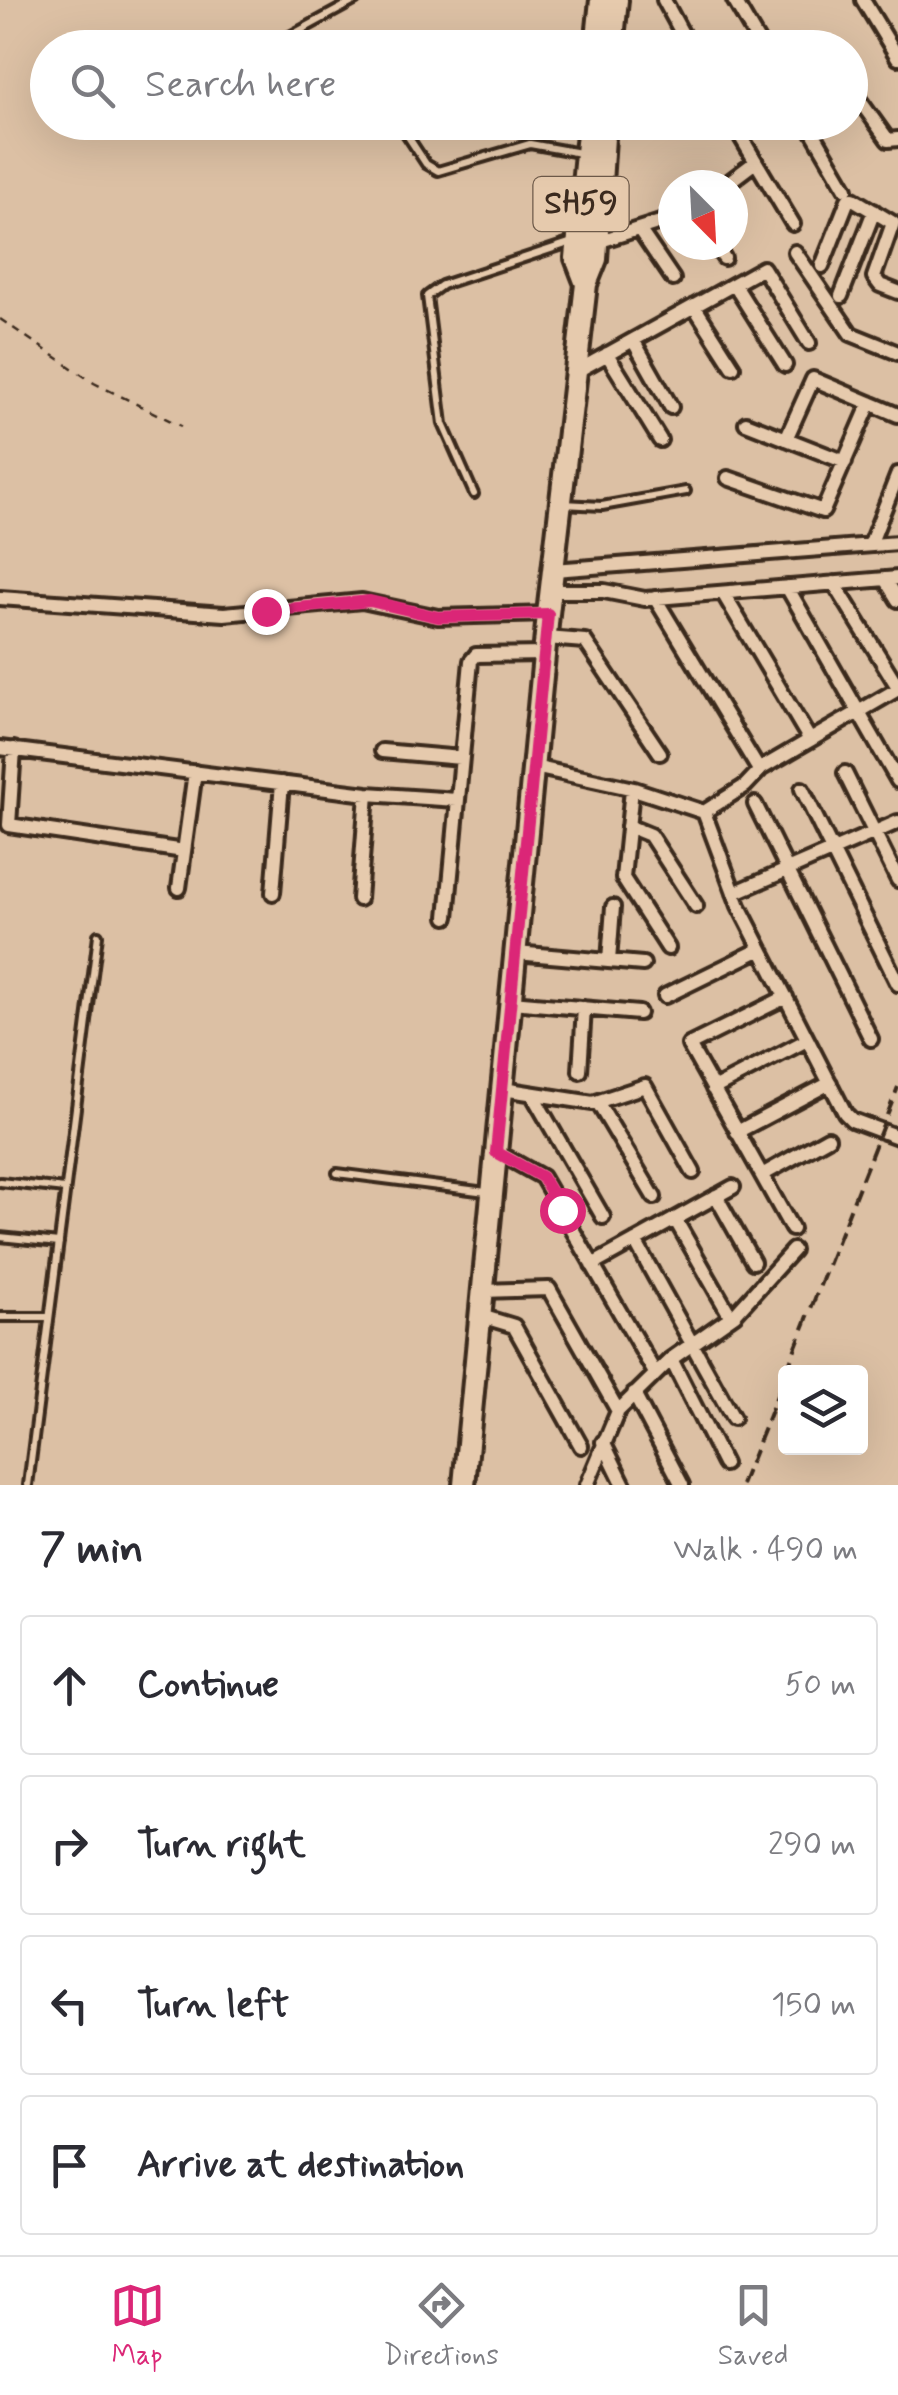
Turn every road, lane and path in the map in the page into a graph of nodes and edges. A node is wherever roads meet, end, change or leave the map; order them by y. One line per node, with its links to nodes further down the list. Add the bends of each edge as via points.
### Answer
1 (356, 0): 7 (lane)
2 (601, 0): 8 (main road)
3 (617, 0): 9 (main road)
4 (664, 0): 10 (street)
5 (734, 0): 11 (street)
6 (862, 0): 12 (street)
7 (301, 30)
8 (598, 30)
9 (614, 30)
10 (680, 30)
11 (752, 30)
12 (896, 49)
13 (868, 112): 14 (street, via 888,140)
14 (898, 139)
15 (410, 140): 20 (lane, via 438,170 530,144)
16 (587, 140): 20 (main road, SH59)
17 (603, 140): 29 (main road, SH59)
18 (742, 140): 21 (street)
19 (817, 140): 23 (street)
20 (586, 155): 29 (main road, SH59)
21 (754, 163): 22 (street); 26 (street)
22 (745, 170)
23 (846, 189)
24 (874, 211): 27 (street); 31 (street, via 848,200); 35 (street)
25 (658, 223): 28 (street)
26 (792, 224)
27 (896, 226): 34 (street, via 874,277)
28 (639, 229): 29 (street); 32 (street)
29 (587, 241): 44 (main road, SH59, via 576,258 586,284); 56 (lane, via 442,285 426,296 442,424)
30 (795, 252): 40 (street, via 851,334)
31 (822, 266)
32 (673, 279)
33 (734, 284): 36 (street); 39 (street, via 763,268); 42 (street)
34 (898, 292)
35 (841, 296)
36 (694, 306): 38 (street); 43 (street)
37 (0, 319): 49 (path, via 94,383)
38 (632, 340): 41 (street); 46 (street)
39 (809, 343)
40 (898, 353)
41 (607, 354): 44 (street); 51 (street)
42 (784, 366)
43 (733, 367)
44 (578, 370): 57 (main road, SH59)
45 (870, 402): 47 (street); 50 (street, via 813,379); 52 (street)
46 (671, 406)
47 (898, 416)
48 (746, 423): 50 (street)
49 (181, 426)
50 (786, 438): 52 (street)
51 (660, 440)
52 (845, 462): 54 (street, via 824,511)
53 (898, 474): 59 (street)
54 (728, 478)
55 (686, 491): 57 (lane, via 602,506)
56 (474, 494)
57 (562, 504): 61 (main road, SH59)
58 (898, 543): 59 (street)
59 (870, 546): 61 (street)
60 (892, 578): 62 (street); 67 (street)
61 (553, 581): 66 (street); 68 (main road, SH59)
62 (834, 583): 63 (street); 70 (street)
63 (787, 587): 64 (street); 71 (street)
64 (723, 592): 66 (street); 72 (street)
65 (0, 598): 68 (street, via 224,614 362,601 438,617)
66 (655, 598): 78 (street)
67 (898, 600)
68 (548, 614): 69 (main road, SH59)
69 (545, 646): 75 (street, via 585,641); 76 (street, via 470,661); 77 (main road, SH59)
70 (898, 688): 71 (street)
71 (860, 712): 72 (street); 81 (street)
72 (810, 740): 78 (street)
73 (7, 748): 79 (street); 92 (street, via 9,824)
74 (382, 751): 76 (street)
75 (660, 754)
76 (461, 758): 86 (street)
77 (534, 766): 83 (street); 106 (main road, SH59)
78 (759, 770): 88 (street)
79 (195, 772): 82 (street); 92 (street)
80 (845, 772): 91 (street)
81 (898, 781)
82 (282, 783): 85 (street); 97 (street)
83 (632, 789): 88 (street); 90 (street)
84 (802, 789): 93 (street)
85 (367, 794): 86 (street); 99 (street)
86 (457, 800): 102 (street)
87 (755, 804): 94 (street)
88 (704, 812): 98 (street)
89 (898, 822): 91 (street)
90 (628, 826): 100 (street, via 650,835); 104 (street, via 623,878)
91 (875, 833): 93 (street); 95 (street)
92 (184, 851): 96 (street)
93 (833, 852): 94 (street); 109 (street)
94 (789, 872): 98 (street); 115 (street)
95 (898, 880)
96 (180, 888)
97 (274, 893)
98 (734, 893): 105 (street)
99 (360, 899)
100 (696, 906)
101 (613, 908): 107 (street)
102 (446, 917)
103 (98, 934): 132 (lane)
104 (668, 948)
105 (761, 949): 110 (street); 111 (street)
106 (516, 953): 107 (street); 112 (main road, SH59)
107 (609, 961): 108 (street)
108 (643, 964)
109 (898, 984)
110 (665, 996)
111 (786, 997): 116 (street); 119 (street, via 689,1045)
112 (511, 1002): 113 (street); 120 (main road, SH59)
113 (584, 1008): 114 (street); 117 (street)
114 (639, 1013)
115 (871, 1039)
116 (808, 1040): 118 (street); 119 (street)
117 (580, 1071)
118 (830, 1083): 123 (street); 125 (street, via 849,1118)
119 (712, 1089): 123 (street)
120 (503, 1090): 121 (street); 126 (main road, SH59)
121 (532, 1094): 122 (street); 136 (street)
122 (598, 1103): 127 (street, via 645,1086); 135 (street)
123 (738, 1132): 129 (street)
124 (828, 1138): 129 (street)
125 (897, 1138)
126 (496, 1152): 133 (main road, SH59); 144 (street, via 542,1177)
127 (693, 1172)
128 (337, 1173): 133 (lane)
129 (762, 1175): 138 (street)
130 (0, 1182): 132 (lane)
131 (733, 1188): 134 (street)
132 (66, 1190): 141 (lane)
133 (492, 1193): 145 (main road, SH59)
134 (716, 1196): 137 (street); 143 (street)
135 (654, 1197)
136 (603, 1217)
137 (675, 1219): 140 (street); 148 (street)
138 (792, 1228)
139 (0, 1237): 141 (lane)
140 (635, 1241): 144 (street); 150 (street)
141 (59, 1243): 149 (lane)
142 (792, 1250): 148 (street)
143 (753, 1262)
144 (592, 1265): 152 (street)
145 (483, 1291): 146 (main road, SH59); 154 (street, via 549,1289)
146 (480, 1316): 157 (street, via 514,1326); 160 (main road, SH59)
147 (0, 1317): 149 (lane)
148 (731, 1317): 150 (street)
149 (49, 1318): 159 (lane)
150 (693, 1342): 151 (street); 155 (street)
151 (671, 1359): 152 (street); 158 (street)
152 (654, 1373): 153 (street)
153 (634, 1394): 154 (street); 163 (street)
154 (618, 1411): 156 (street)
155 (733, 1418)
156 (603, 1442): 161 (street); 162 (street)
157 (581, 1446)
158 (724, 1464)
159 (28, 1485)
160 (464, 1485)
161 (586, 1485)
162 (624, 1485)
163 (682, 1485)

